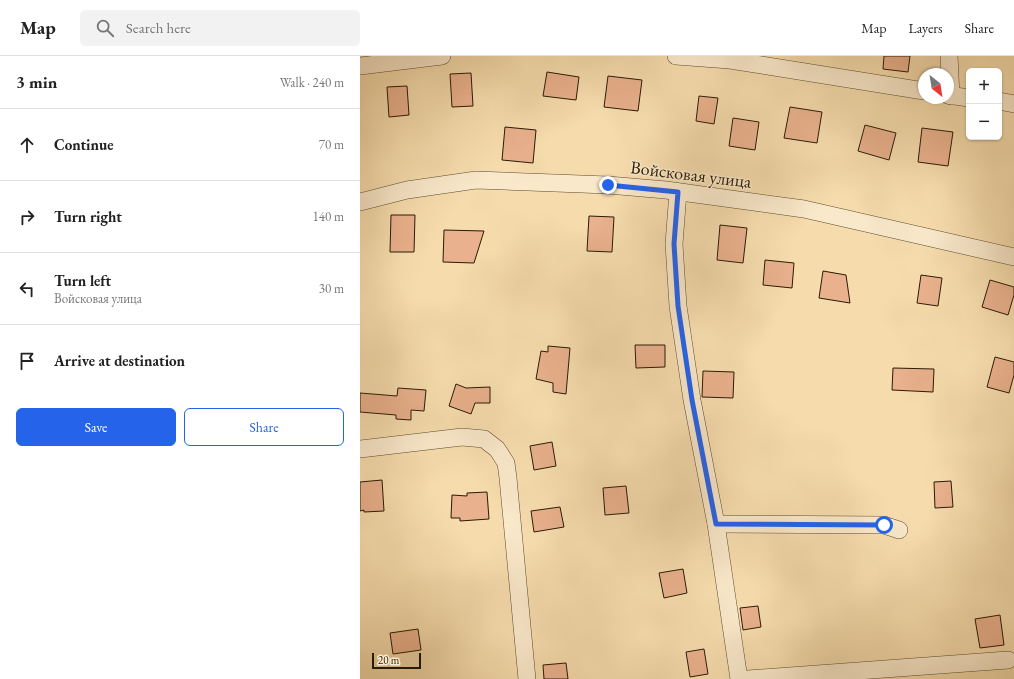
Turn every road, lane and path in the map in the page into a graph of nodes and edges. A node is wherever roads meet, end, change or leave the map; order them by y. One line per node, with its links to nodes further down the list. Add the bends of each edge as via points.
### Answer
1 (442, 56): 4 (street)
2 (676, 56): 6 (street, via 730,60)
3 (949, 56): 5 (street)
4 (360, 66)
5 (949, 68)
6 (918, 90)
7 (954, 96): 8 (street)
8 (966, 98)
9 (1002, 102): 10 (street)
10 (1014, 104)
11 (678, 192): 12 (street, Войсковая улица, via 608,185 476,180 406,190); 13 (street, Войсковая улица, via 804,209); 15 (street, via 674,244 678,306 692,400)
12 (360, 202)
13 (1014, 257)
14 (360, 449): 18 (street, via 462,437 484,439 497,449 506,463 508,478)
15 (716, 524): 16 (street, via 884,525); 19 (street)
16 (898, 530)
17 (1008, 660): 20 (street)
18 (527, 679)
19 (739, 679)
20 (748, 679)

